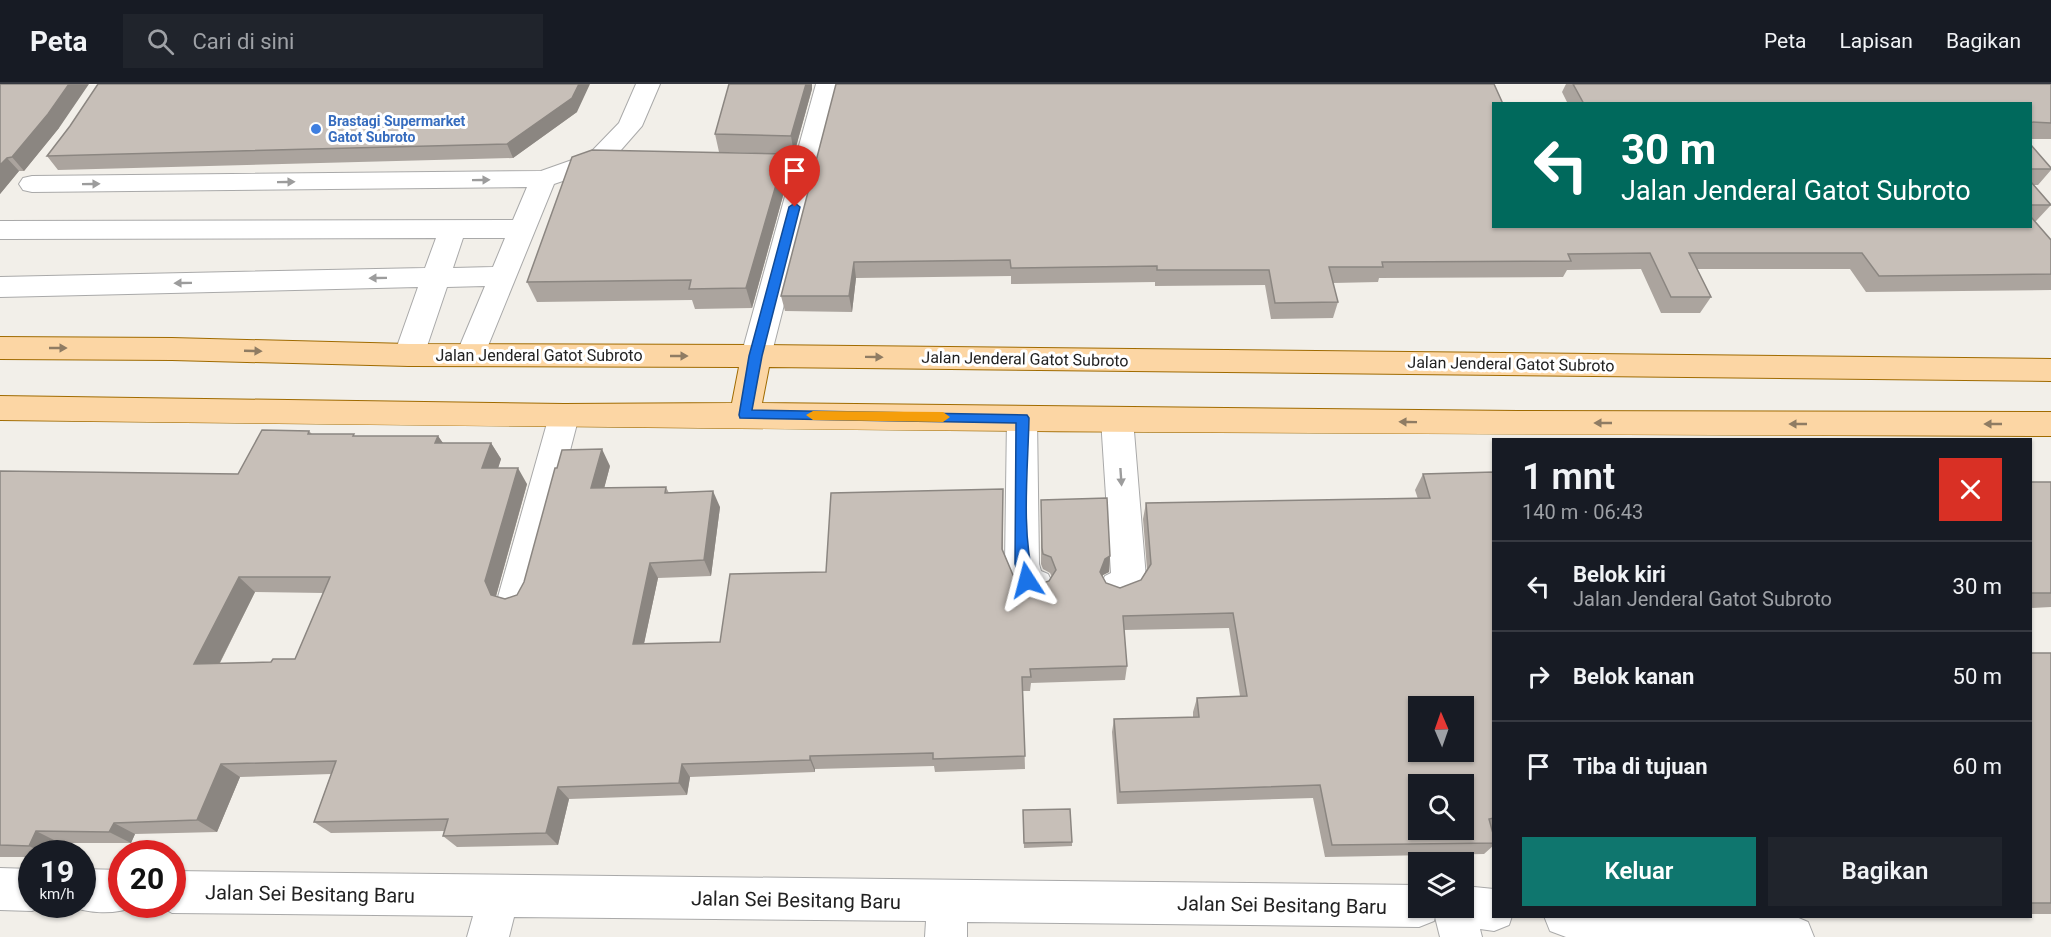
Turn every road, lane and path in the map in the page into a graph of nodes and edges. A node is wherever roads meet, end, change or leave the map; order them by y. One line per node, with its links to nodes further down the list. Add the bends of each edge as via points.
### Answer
1 (648, 84): 4 (street, via 630,126)
2 (828, 84): 16 (street, via 796,164)
3 (51, 159): 7 (street)
4 (598, 160): 5 (street); 6 (street)
5 (626, 160)
6 (543, 179): 7 (street, one-way to 6); 9 (street)
7 (13, 209): 8 (street)
8 (453, 228): 9 (street); 11 (street)
9 (522, 229): 10 (street)
10 (503, 276): 11 (street); 15 (street)
11 (436, 277): 12 (street, one-way to 12); 14 (street)
12 (0, 287)
13 (0, 348): 14 (main road, Jalan Jenderal Gatot Subroto, one-way to 14)
14 (409, 355): 15 (main road, Jalan Jenderal Gatot Subroto)
15 (471, 355): 16 (main road, Jalan Jenderal Gatot Subroto, one-way to 16)
16 (756, 356): 17 (main road, Jalan Jenderal Gatot Subroto, one-way to 17); 19 (main road)
17 (2051, 370)
18 (0, 408): 20 (main road)
19 (745, 415): 20 (main road); 21 (main road)
20 (564, 417): 26 (street)
21 (1022, 418): 22 (main road); 24 (street, via 1022,564 1027,580)
22 (1117, 419): 23 (main road, one-way to 22); 25 (street, one-way to 25, via 1129,578)
23 (2051, 424)
24 (1036, 584)
25 (1117, 586)
26 (515, 597)
27 (186, 892): 28 (street, Jalan Sei Besitang Baru)
28 (499, 896): 34 (street, Jalan Sei Besitang Baru); 35 (street)
29 (1408, 906): 34 (street, Jalan Sei Besitang Baru)
30 (1474, 909): 31 (street)
31 (1492, 910)
32 (1456, 918): 36 (street)
33 (1586, 918): 37 (street)
34 (947, 919)
35 (488, 937)
36 (1461, 937)
37 (1793, 937)

